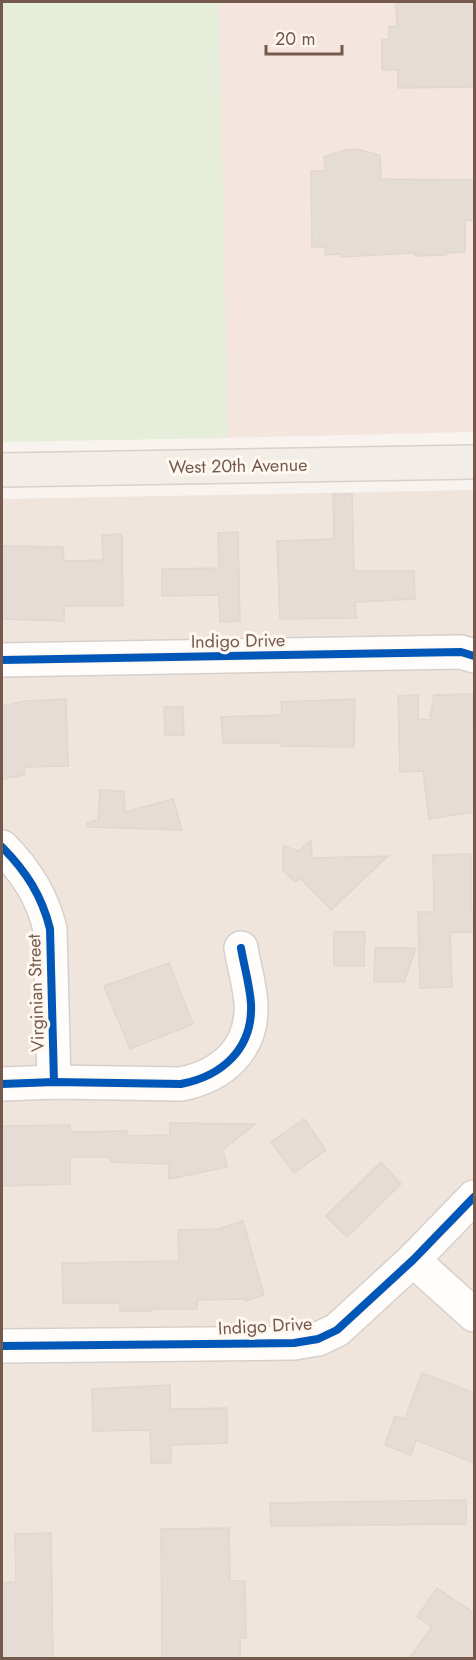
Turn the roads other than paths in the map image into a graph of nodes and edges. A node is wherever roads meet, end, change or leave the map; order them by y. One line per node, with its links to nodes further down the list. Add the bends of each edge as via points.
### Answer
1 (474, 462): 2 (main road, West 20th Avenue)
2 (2, 470)
3 (474, 656): 4 (street, Indigo Drive, via 461,652)
4 (2, 660)
5 (2, 847): 7 (street, Virginian Street, via 32,882 46,909 50,929)
6 (241, 948): 7 (street, via 251,1004 249,1024 243,1042 218,1072 181,1084)
7 (54, 1082): 8 (street)
8 (2, 1084)
9 (470, 1213): 10 (street, Indigo Drive)
10 (413, 1260): 11 (street); 12 (street, Indigo Drive, via 337,1330 318,1339 294,1343)
11 (474, 1315)
12 (2, 1346)

